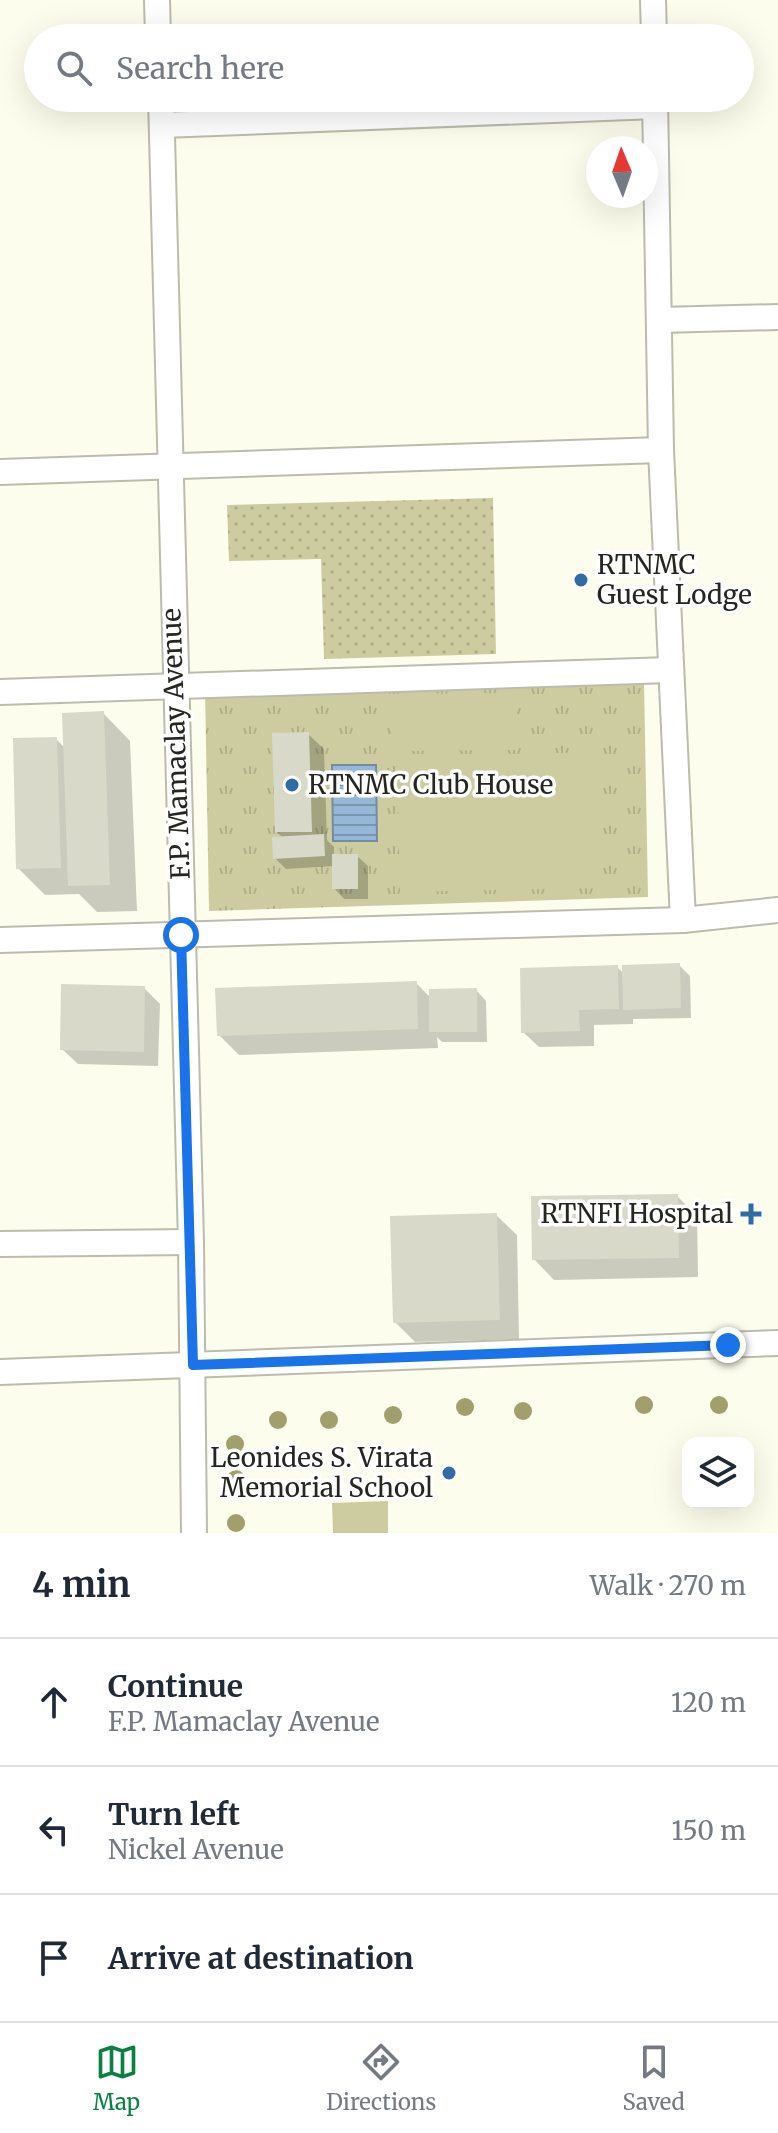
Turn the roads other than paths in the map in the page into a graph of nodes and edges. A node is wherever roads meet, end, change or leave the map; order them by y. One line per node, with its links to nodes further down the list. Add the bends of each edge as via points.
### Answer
1 (157, 0): 3 (street)
2 (653, 0): 4 (street)
3 (158, 24)
4 (654, 24)
5 (162, 112): 8 (street, F.P. Mamaclay Avenue)
6 (441, 112): 8 (street)
7 (656, 112): 10 (street)
8 (162, 125): 12 (street, F.P. Mamaclay Avenue)
9 (778, 317): 10 (street)
10 (660, 320): 11 (street)
11 (661, 450): 12 (street); 14 (street)
12 (169, 469): 13 (street); 15 (street, F.P. Mamaclay Avenue)
13 (0, 472)
14 (670, 670): 15 (street); 18 (street)
15 (174, 685): 16 (street); 19 (street, F.P. Mamaclay Avenue)
16 (0, 692)
17 (778, 910): 18 (street)
18 (683, 920): 19 (street)
19 (181, 935): 20 (street); 21 (street, F.P. Mamaclay Avenue)
20 (0, 940)
21 (191, 1242): 22 (street); 24 (street, F.P. Mamaclay Avenue)
22 (0, 1244)
23 (778, 1343): 24 (street)
24 (193, 1365): 25 (street); 26 (street, F.P. Mamaclay Avenue)
25 (0, 1372)
26 (194, 1533)

